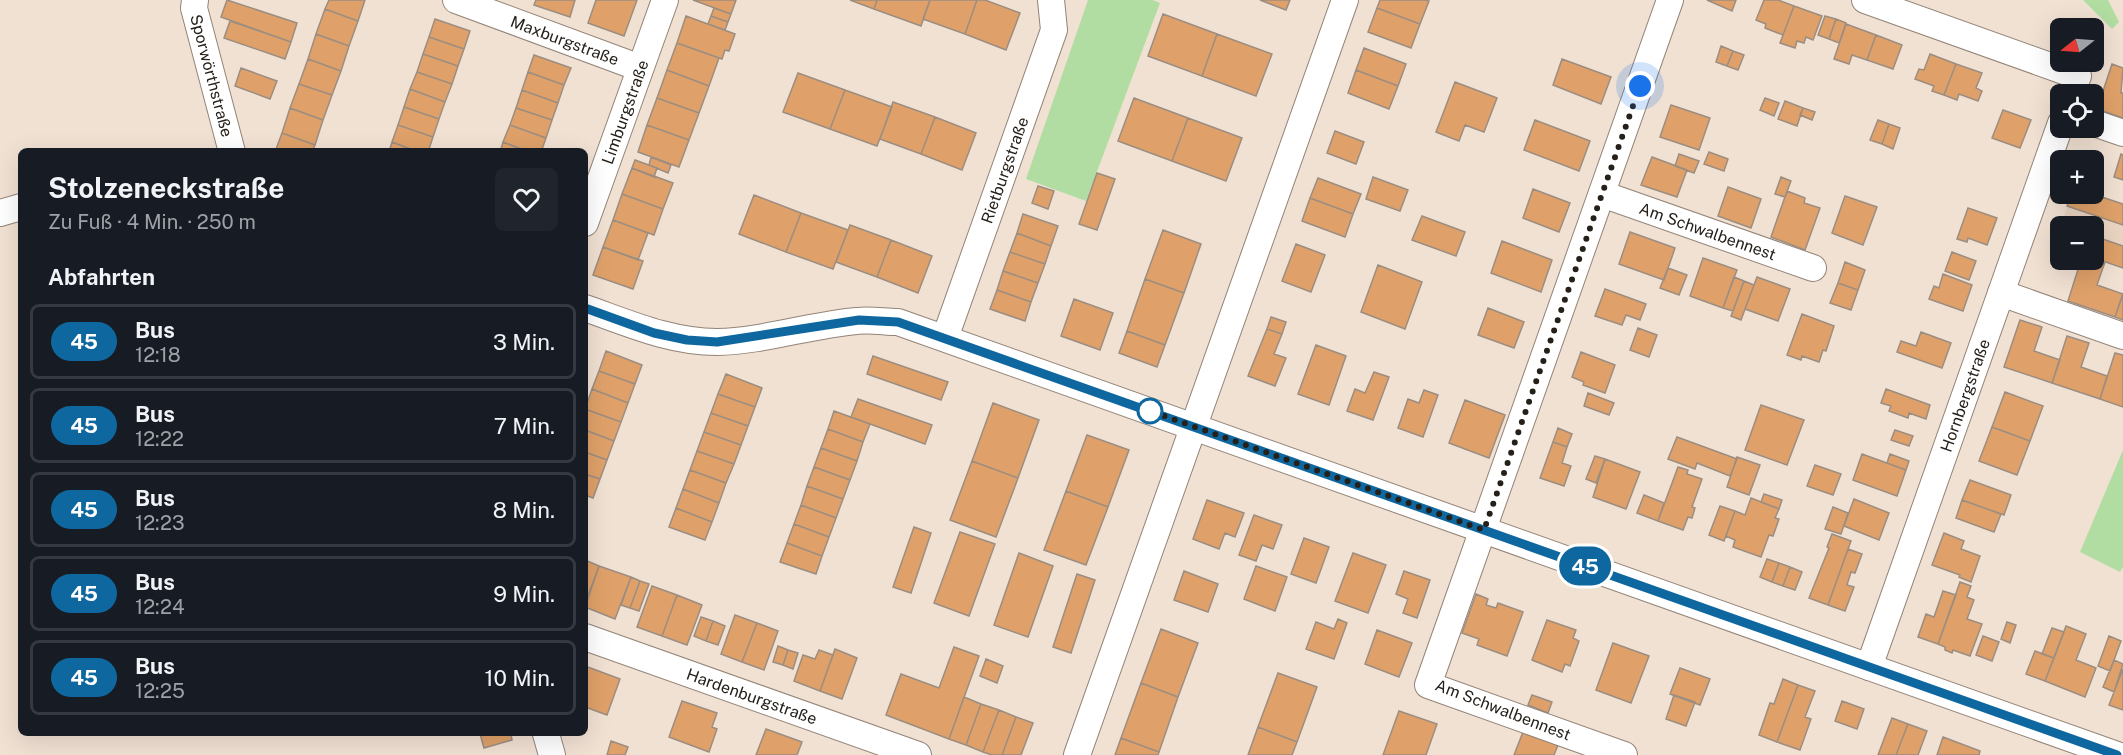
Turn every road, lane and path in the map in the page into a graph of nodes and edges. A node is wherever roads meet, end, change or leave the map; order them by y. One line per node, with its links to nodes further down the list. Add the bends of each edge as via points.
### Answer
1 (195, 0): 13 (street, Sporwörthstraße)
2 (456, 0): 8 (street, Maxburgstraße)
3 (665, 0): 8 (street, Limburgstraße)
4 (1051, 0): 22 (street, Rietburgstraße, via 1054,30)
5 (1345, 0): 23 (street)
6 (1670, 0): 14 (street, Am Schwalbennest)
7 (1865, 0): 9 (street)
8 (640, 68): 17 (street, Limburgstraße)
9 (2072, 84)
10 (2104, 126): 11 (street)
11 (2123, 133)
12 (2056, 138): 19 (street, Hornbergstraße)
13 (231, 148)
14 (1602, 194): 18 (street, Am Schwalbennest); 24 (street, Am Schwalbennest)
15 (18, 208): 16 (street)
16 (0, 213)
17 (588, 215)
18 (1813, 268)
19 (2001, 293): 21 (street); 26 (street, Hornbergstraße)
20 (588, 309): 22 (street, via 654,333 687,340 740,340 859,320 898,322)
21 (2123, 336)
22 (945, 338): 23 (street)
23 (1195, 427): 24 (street); 30 (street)
24 (1484, 530): 26 (street); 31 (street, Am Schwalbennest, via 1428,685)
25 (588, 638): 29 (street, Hardenburgstraße)
26 (1869, 667): 32 (street)
27 (547, 736): 28 (street)
28 (552, 755)
29 (918, 755)
30 (1077, 755)
31 (1624, 755)
32 (2117, 755)

